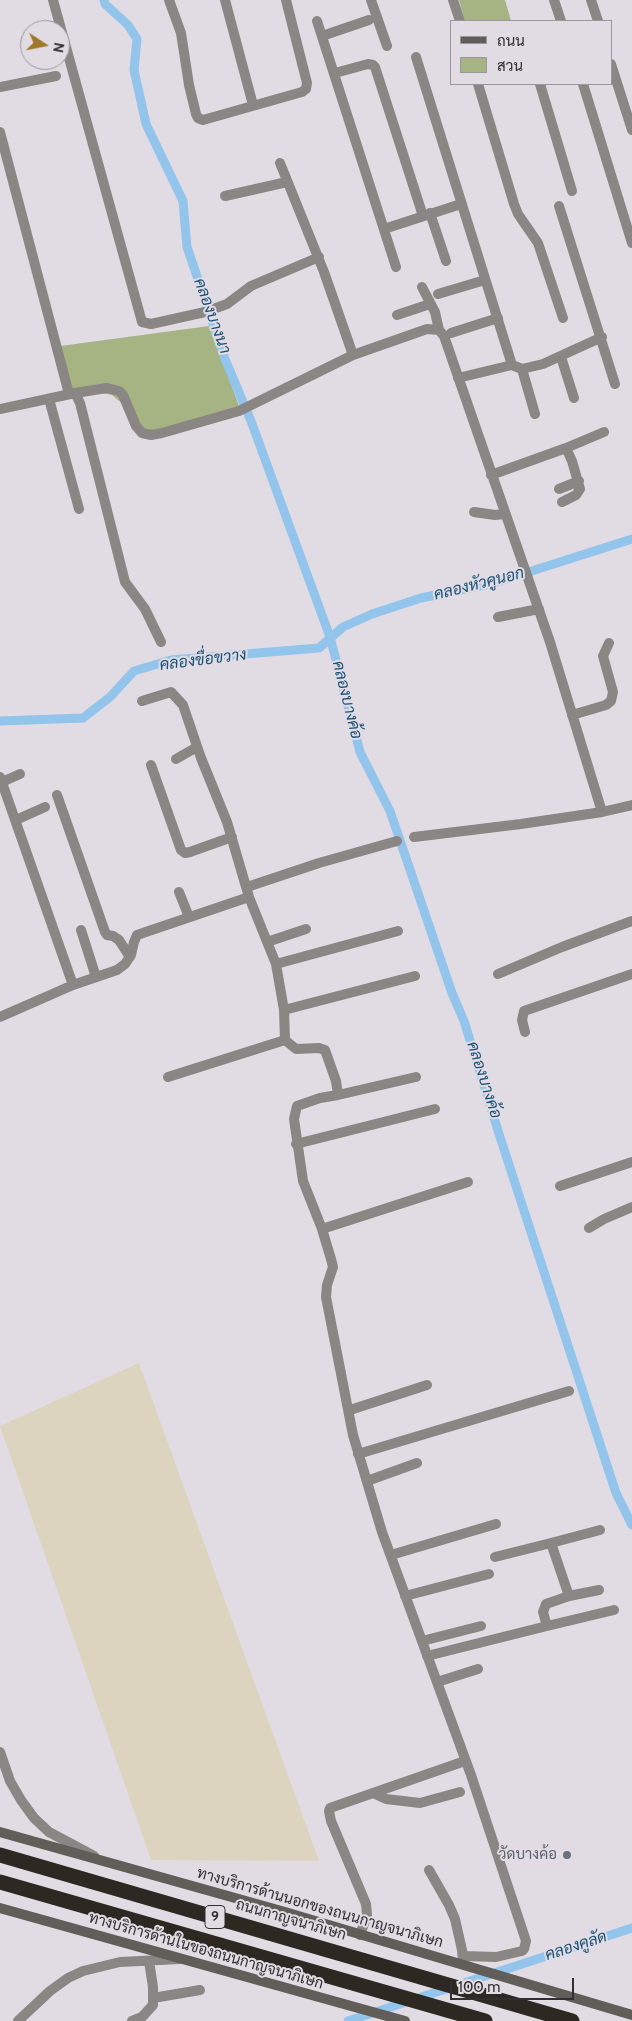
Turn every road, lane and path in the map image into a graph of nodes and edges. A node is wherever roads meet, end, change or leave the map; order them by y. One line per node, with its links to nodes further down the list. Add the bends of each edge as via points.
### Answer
1 (54, 0): 36 (street, via 142,322 151,324 227,304 252,286)
2 (169, 0): 24 (street, via 182,33 189,85 198,118 206,119)
3 (225, 0): 24 (street)
4 (286, 0): 24 (street, via 307,87 302,92)
5 (371, 0): 15 (street)
6 (453, 0): 10 (street)
7 (554, 0): 11 (street)
8 (591, 0): 12 (street)
9 (369, 20): 14 (street)
10 (460, 20)
11 (561, 20)
12 (598, 20)
13 (317, 21): 14 (street)
14 (322, 36): 18 (street)
15 (387, 46)
16 (416, 56): 31 (street)
17 (612, 67): 25 (street)
18 (334, 73): 33 (street, via 368,64 375,67); 34 (street)
19 (56, 76): 23 (street)
20 (479, 85): 45 (street, via 514,204 538,243)
21 (540, 85): 29 (street)
22 (583, 85): 35 (street)
23 (0, 87)
24 (253, 105)
25 (632, 127)
26 (0, 132): 55 (street)
27 (280, 163): 28 (street)
28 (287, 182): 30 (street); 36 (street)
29 (572, 190)
30 (225, 196)
31 (461, 204): 33 (street); 39 (street)
32 (559, 206): 48 (street)
33 (427, 214): 34 (street); 37 (street)
34 (384, 229): 38 (street)
35 (632, 243)
36 (319, 257): 49 (street)
37 (446, 261)
38 (396, 267)
39 (485, 280): 41 (street); 44 (street)
40 (422, 287): 42 (street)
41 (438, 294)
42 (430, 304): 43 (street); 46 (street)
43 (397, 315)
44 (498, 318): 47 (street); 51 (street)
45 (563, 318)
46 (439, 330): 49 (street, via 427,330); 53 (street)
47 (451, 333)
48 (602, 338): 50 (street); 54 (street)
49 (354, 355): 55 (street, via 239,411 162,433 142,433 119,392 107,388)
50 (561, 357): 52 (street); 57 (street)
51 (512, 365): 52 (street); 53 (street)
52 (522, 370): 59 (street)
53 (458, 378): 62 (street)
54 (615, 384)
55 (72, 393): 56 (street); 71 (street, via 80,404 125,582 145,609)
56 (49, 398): 58 (street); 66 (street)
57 (574, 398)
58 (0, 409)
59 (535, 414)
60 (604, 432): 61 (street)
61 (566, 448): 62 (street); 63 (street)
62 (491, 476): 68 (street)
63 (578, 481): 64 (street); 65 (street, via 580,492)
64 (558, 489)
65 (562, 502)
66 (79, 510)
67 (474, 512): 68 (street)
68 (504, 514): 69 (street)
69 (539, 608): 70 (street); 74 (street)
70 (498, 618)
71 (161, 642)
72 (609, 643): 74 (street, via 603,656 613,698 609,704)
73 (142, 701): 75 (street, via 168,692 174,694 186,712)
74 (572, 715): 84 (street)
75 (197, 747): 76 (street); 86 (street)
76 (176, 759)
77 (151, 765): 86 (street, via 181,850 190,852)
78 (20, 774): 79 (street)
79 (1, 779): 81 (street)
80 (57, 795): 98 (street, via 105,932 119,940)
81 (4, 796): 85 (street)
82 (632, 805): 84 (street)
83 (44, 807): 85 (street)
84 (602, 812): 87 (street)
85 (16, 820): 104 (street)
86 (232, 837): 89 (street)
87 (414, 837)
88 (397, 841): 89 (street)
89 (247, 886): 91 (street)
90 (180, 892): 92 (street)
91 (250, 897): 92 (street); 97 (street)
92 (188, 917): 98 (street, via 138,934)
93 (632, 921): 100 (street)
94 (306, 929): 97 (street)
95 (81, 930): 103 (street)
96 (398, 931): 99 (street)
97 (267, 942): 99 (street)
98 (130, 957): 103 (street, via 117,970)
99 (276, 964): 105 (street)
100 (498, 974)
101 (632, 974): 107 (street, via 524,1011)
102 (415, 976): 105 (street)
103 (96, 977): 104 (street)
104 (73, 985): 106 (street)
105 (284, 1010): 108 (street)
106 (0, 1017)
107 (525, 1032)
108 (285, 1040): 109 (street); 111 (street, via 296,1049 325,1050)
109 (168, 1077)
110 (416, 1077): 111 (street)
111 (338, 1095): 113 (street, via 297,1106 294,1119)
112 (435, 1109): 113 (street)
113 (296, 1144): 119 (street, via 303,1181)
114 (631, 1164): 116 (street)
115 (468, 1182): 119 (street)
116 (560, 1186)
117 (632, 1207): 118 (street)
118 (589, 1228)
119 (322, 1229): 122 (street, via 333,1267 327,1285 327,1308)
120 (427, 1385): 122 (street)
121 (569, 1391): 123 (street)
122 (350, 1410): 123 (street)
123 (358, 1454): 125 (street)
124 (417, 1463): 125 (street)
125 (367, 1481): 129 (street)
126 (496, 1524): 129 (street)
127 (600, 1530): 128 (street)
128 (551, 1544): 130 (street); 134 (street)
129 (392, 1556): 133 (street)
130 (495, 1557)
131 (489, 1574): 133 (street)
132 (599, 1590): 134 (street)
133 (405, 1596): 138 (street)
134 (569, 1596): 137 (street, via 544,1605 543,1617)
135 (614, 1610): 137 (street)
136 (482, 1626): 138 (street)
137 (547, 1626): 139 (street)
138 (422, 1641): 139 (street)
139 (427, 1656): 141 (street)
140 (478, 1669): 141 (street)
141 (437, 1682): 143 (street)
142 (0, 1752): 148 (street, via 10,1781 34,1818 49,1832)
143 (465, 1760): 145 (street); 157 (street, via 526,1941 522,1951)
144 (460, 1792): 145 (street, via 420,1803)
145 (373, 1794): 154 (street, via 332,1807 329,1811 366,1904 367,1915)
146 (0, 1832): 148 (main road, ทางบริการด้านนอกของถนนกาญจนาภิเษก)
147 (0, 1855): 165 (highway, ถนนกาญจนาภิเษก / 9)
148 (100, 1860): 154 (main road, ทางบริการด้านนอกของถนนกาญจนาภิเษก)
149 (429, 1870): 157 (street, via 455,1919)
150 (0, 1882): 164 (highway, 9)
151 (0, 1908): 153 (main road, ทางบริการด้านในของถนนกาญจนาภิเษก)
152 (0, 1914): 153 (main road)
153 (35, 1918): 155 (main road, ทางบริการด้านในของถนนกาญจนาภิเษก)
154 (360, 1935): 157 (main road, ทางบริการด้านนอกของถนนกาญจนาภิเษก)
155 (181, 1959): 156 (street); 163 (main road, ทางบริการด้านในของถนนกาญจนาภิเษก)
156 (149, 1961): 159 (street); 161 (street, via 120,1962 68,1978)
157 (466, 1963): 160 (main road, ทางบริการด้านนอกของถนนกาญจนาภิเษก)
158 (200, 1990): 159 (street)
159 (154, 1998): 162 (street, via 151,2009)
160 (632, 2015)
161 (18, 2021)
162 (132, 2021)
163 (405, 2021)
164 (485, 2021)
165 (572, 2021)

